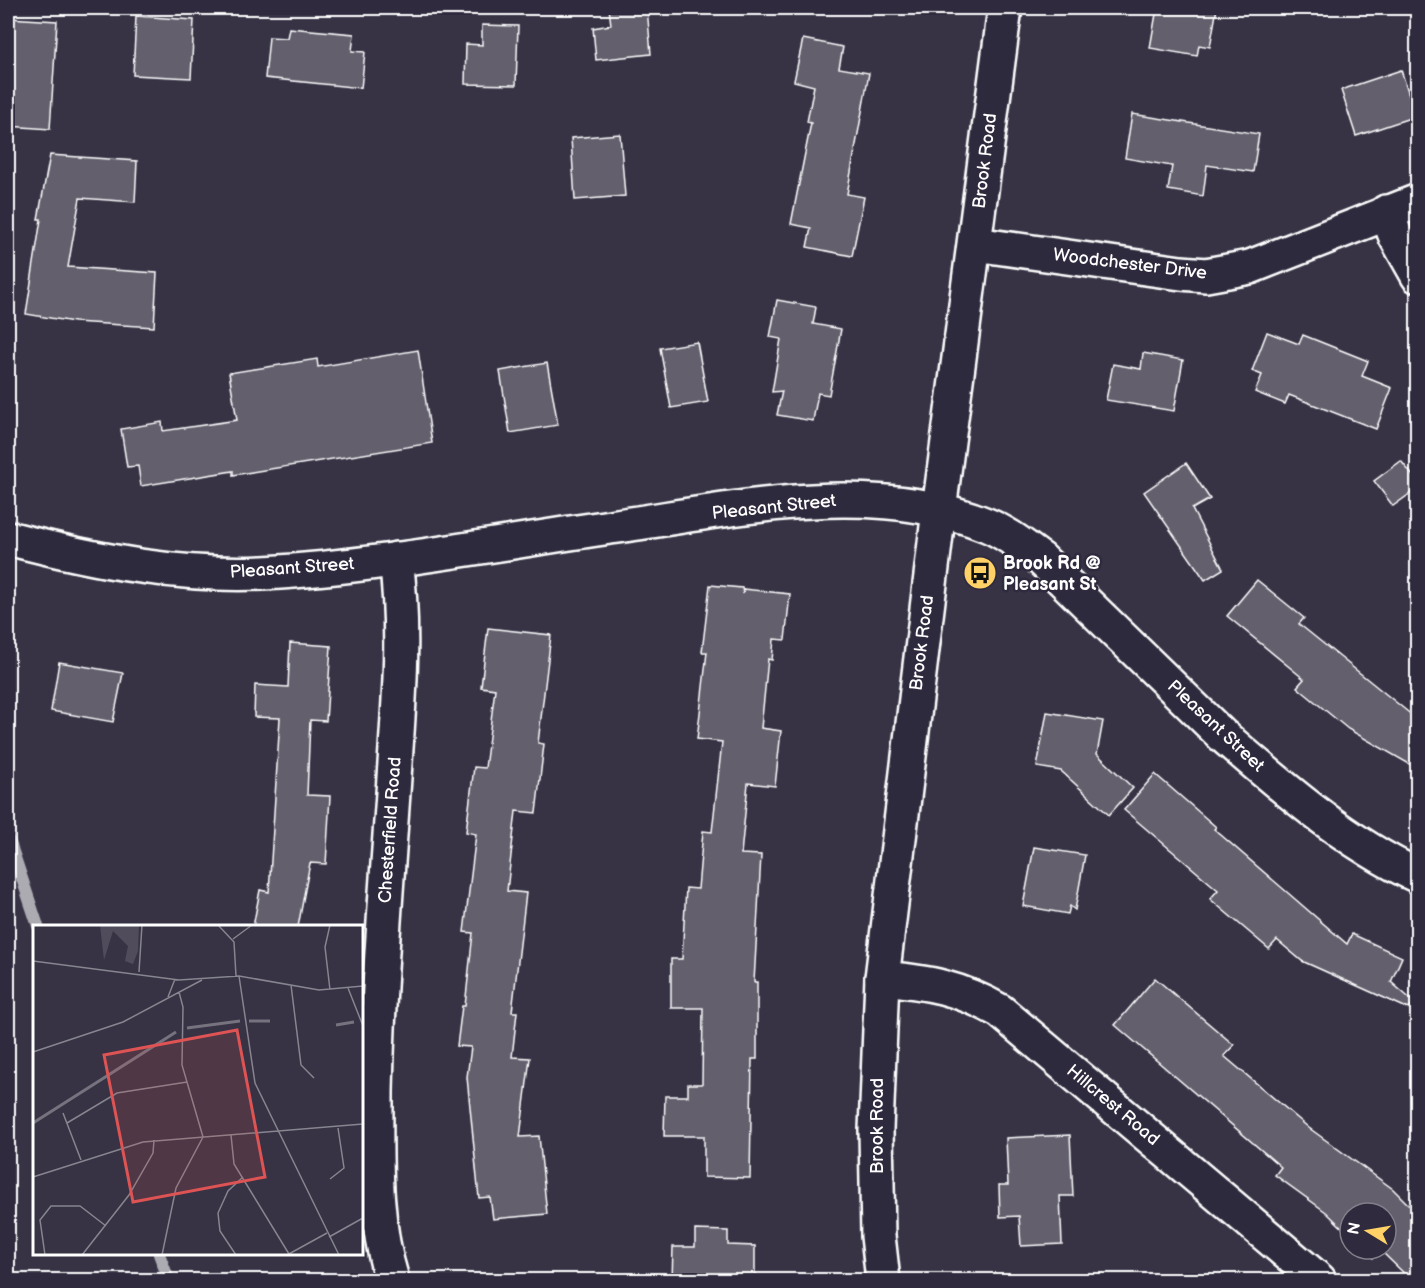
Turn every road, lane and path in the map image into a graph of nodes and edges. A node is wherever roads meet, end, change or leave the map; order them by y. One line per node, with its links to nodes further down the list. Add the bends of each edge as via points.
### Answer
1 (1005, 8): 4 (street, Brook Road)
2 (1418, 201): 3 (street, Woodchester Drive)
3 (1386, 212): 4 (street, Woodchester Drive, via 1250,267 1206,275); 5 (street)
4 (975, 244): 6 (street, Brook Road)
5 (1418, 276)
6 (939, 510): 8 (street, Pleasant Street, via 869,500 808,502); 9 (street, Pleasant Street, via 989,526 1041,559 1252,762 1346,834); 10 (street, Brook Road)
7 (8, 538): 8 (street, Pleasant Street, via 87,557 196,572 277,572)
8 (396, 559): 11 (street, Chesterfield Road, via 402,660 379,992 376,1128 379,1231)
9 (1418, 876)
10 (882, 978): 12 (street, Brook Road, via 876,1130); 13 (street, Hillcrest Road, via 955,989 1000,1011)
11 (392, 1281)
12 (883, 1281)
13 (1319, 1281)

